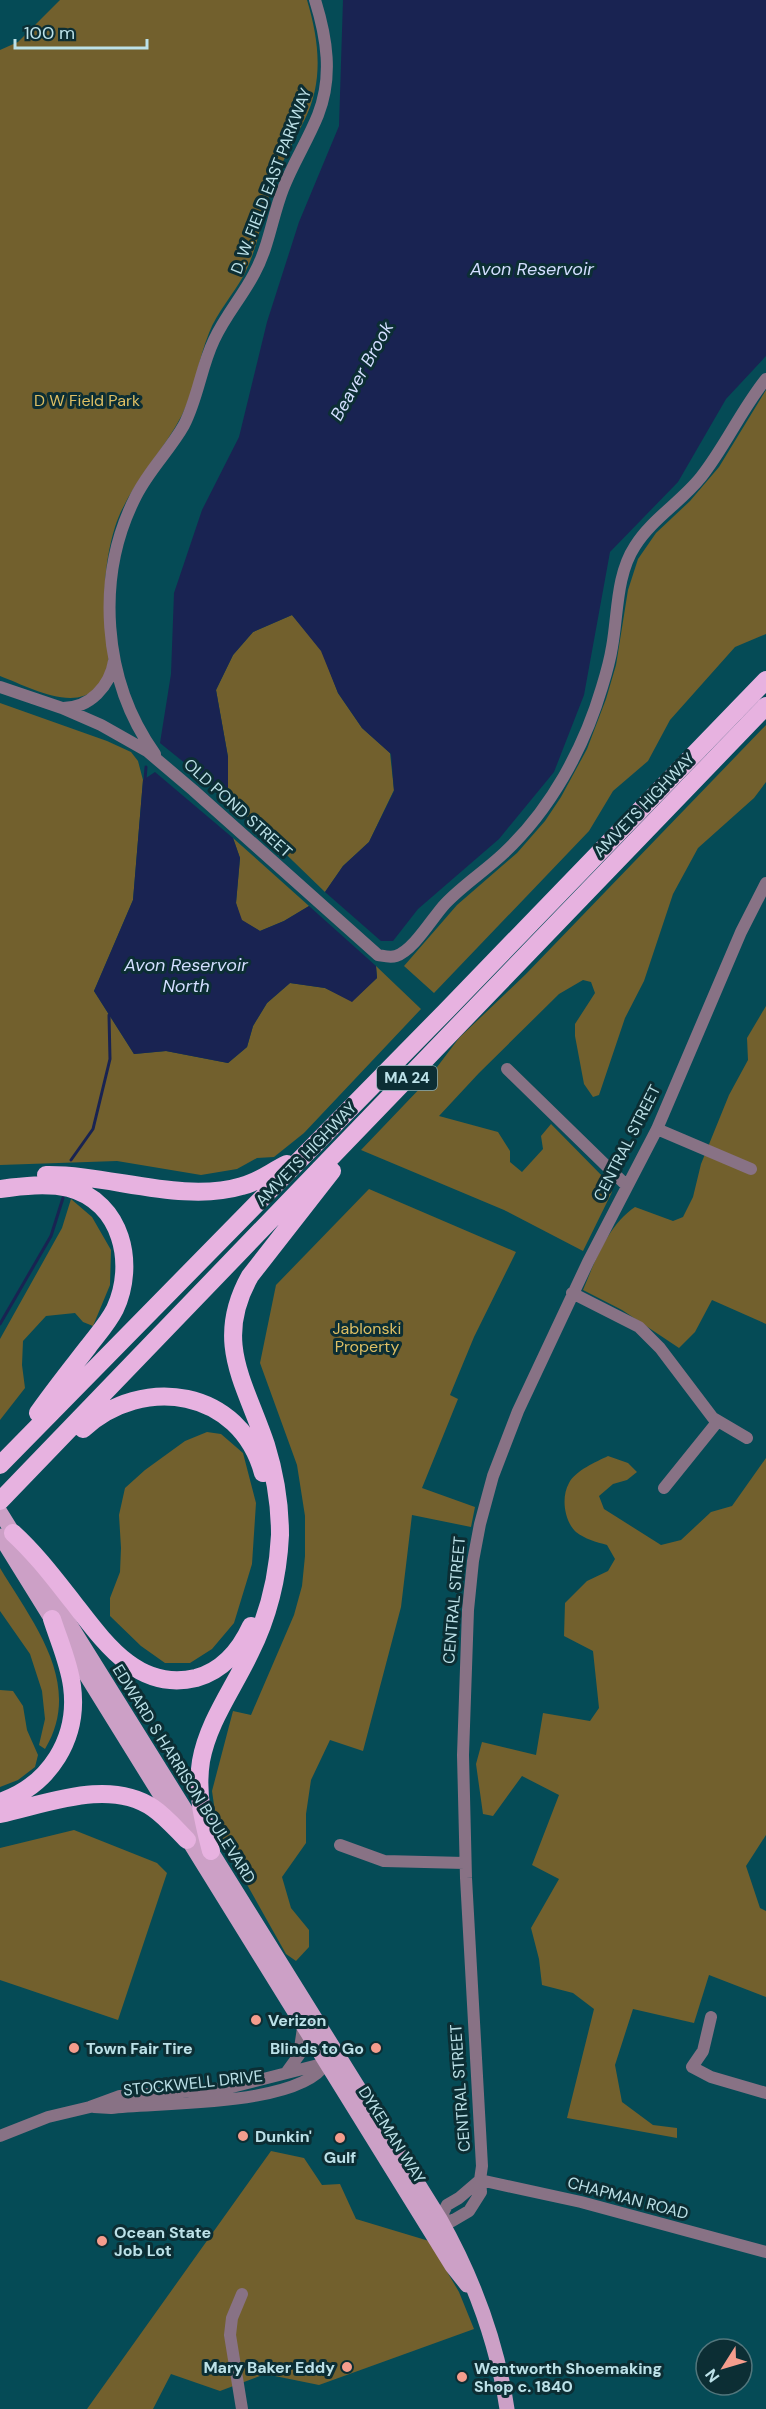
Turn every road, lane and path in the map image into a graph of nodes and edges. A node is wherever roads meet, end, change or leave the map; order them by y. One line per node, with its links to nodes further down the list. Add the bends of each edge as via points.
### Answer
1 (315, 0): 3 (street, D. W. FIELD EAST PARKWAY, via 327,45 328,71 322,104 283,189 258,266 214,340 190,412 137,493 123,524 116,545 110,600)
2 (766, 379): 8 (street, OLD POND STREET, via 711,464 634,546 625,567 612,648 596,704 557,787 522,835 446,902 406,950 389,957 378,955)
3 (114, 661): 7 (street, via 107,683 94,697); 8 (street, D. W. FIELD EAST PARKWAY, via 139,728)
4 (766, 680): 13 (highway, AMVETS HIGHWAY / MA 24)
5 (0, 687): 7 (street, OLD POND STREET)
6 (766, 706): 11 (highway, AMVETS HIGHWAY / MA 24)
7 (62, 708): 8 (street, OLD POND STREET, via 118,734)
8 (161, 762)
9 (766, 883): 12 (street, CENTRAL STREET, via 741,932)
10 (507, 1069): 16 (street)
11 (359, 1127): 22 (highway, AMVETS HIGHWAY / MA 24); 33 (highway, via 345,1156 250,1276 240,1294 232,1327 236,1363 271,1463 280,1534 275,1584 265,1620 203,1751 199,1792)
12 (657, 1129): 14 (street); 16 (street, CENTRAL STREET)
13 (303, 1156): 15 (highway, via 250,1184 212,1191 53,1174); 21 (highway, AMVETS HIGHWAY / MA 24)
14 (751, 1169)
15 (0, 1179)
16 (627, 1186): 18 (street, CENTRAL STREET)
17 (0, 1189): 21 (highway, via 49,1185 82,1193 113,1222 124,1253 123,1282 111,1316 39,1412)
18 (572, 1293): 19 (street, via 644,1332); 34 (street, CENTRAL STREET, via 509,1433 488,1491 477,1540 466,1649)
19 (718, 1421): 20 (street); 24 (street)
20 (747, 1438)
21 (22, 1443): 23 (highway, AMVETS HIGHWAY / MA 24)
22 (49, 1450): 25 (highway, AMVETS HIGHWAY / MA 24); 27 (highway, via 79,1433 101,1414 148,1396 187,1398 227,1417 258,1458 269,1506 269,1557 252,1624 236,1652 210,1673 183,1680 147,1675 107,1647 33,1551)
23 (0, 1465)
24 (664, 1488)
25 (0, 1501)
26 (0, 1512): 27 (main road, EDWARD S HARRISON BOULEVARD)
27 (6, 1537): 28 (main road, EDWARD S HARRISON BOULEVARD); 33 (main road, EDWARD S HARRISON BOULEVARD)
28 (52, 1619): 29 (highway, via 72,1687 69,1730 48,1772 27,1789); 31 (main road, EDWARD S HARRISON BOULEVARD)
29 (0, 1802)
30 (0, 1814): 31 (highway, via 84,1795 114,1793 153,1808)
31 (187, 1840): 36 (main road, EDWARD S HARRISON BOULEVARD)
32 (340, 1845): 34 (street, via 384,1861)
33 (211, 1851): 37 (main road, EDWARD S HARRISON BOULEVARD)
34 (465, 1863): 42 (street, CENTRAL STREET, via 483,2150)
35 (711, 2016): 39 (street, via 703,2051 692,2067 711,2077)
36 (303, 2028): 37 (main road, EDWARD S HARRISON BOULEVARD); 38 (street, STOCKWELL DRIVE, via 299,2055)
37 (332, 2059): 38 (street, STOCKWELL DRIVE); 40 (street, STOCKWELL DRIVE, via 312,2079 252,2097); 43 (main road, DYKEMAN WAY)
38 (286, 2073): 40 (street, STOCKWELL DRIVE, via 228,2088 120,2096)
39 (766, 2093)
40 (90, 2107): 41 (street, STOCKWELL DRIVE, via 48,2117)
41 (0, 2136)
42 (480, 2180): 43 (street, via 447,2205); 43 (street, CENTRAL STREET, via 481,2192 469,2211 453,2221); 44 (street, CHAPMAN ROAD, via 581,2202)
43 (434, 2223): 47 (main road, via 463,2260 488,2327)
44 (766, 2252)
45 (242, 2295): 46 (street, via 230,2335)
46 (242, 2409)
47 (507, 2409)

